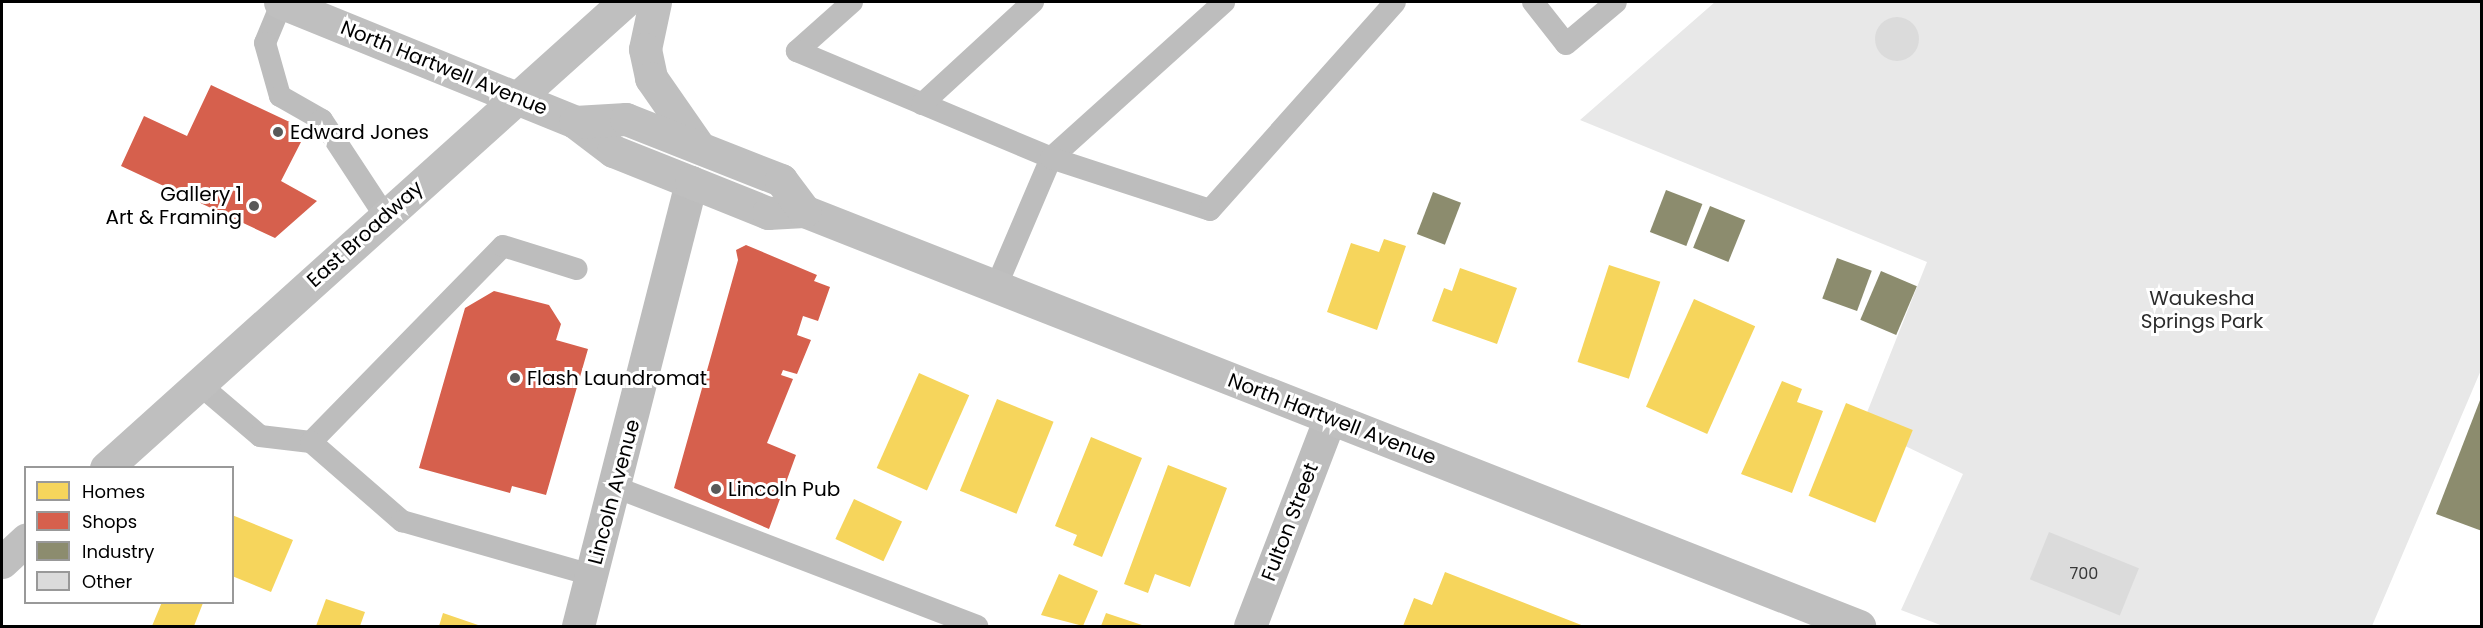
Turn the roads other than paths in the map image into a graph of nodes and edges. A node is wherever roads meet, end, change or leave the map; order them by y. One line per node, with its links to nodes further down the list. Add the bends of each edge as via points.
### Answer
1 (624, 2): 10 (street, East Broadway)
2 (655, 2): 13 (street, via 645,49 651,78)
3 (852, 2): 11 (lane, via 796,51)
4 (1033, 2): 11 (lane)
5 (1224, 2): 14 (lane)
6 (1395, 2): 14 (lane, via 1210,210)
7 (1533, 2): 8 (lane, via 1566,44)
8 (1616, 2)
9 (291, 4): 10 (street, North Hartwell Avenue); 17 (lane, via 265,44 280,96 322,120)
10 (517, 98): 12 (street, North Hartwell Avenue); 17 (street, East Broadway)
11 (922, 104): 14 (lane)
12 (575, 122): 13 (street, North Hartwell Avenue, via 626,118); 15 (street, North Hartwell Avenue, via 613,151)
13 (700, 148): 16 (street, North Hartwell Avenue, via 781,180)
14 (1051, 158): 19 (lane)
15 (691, 182): 16 (street, North Hartwell Avenue, via 768,213); 24 (street, Lincoln Avenue)
16 (804, 211): 19 (street, North Hartwell Avenue)
17 (385, 216): 20 (street, East Broadway)
18 (577, 269): 22 (lane, via 503,246)
19 (996, 287): 21 (street, North Hartwell Avenue)
20 (199, 384): 22 (lane, via 260,436); 23 (street, East Broadway)
21 (1330, 418): 28 (street, North Hartwell Avenue); 31 (street, Fulton Street)
22 (312, 442): 27 (lane, via 402,521)
23 (108, 466)
24 (615, 487): 27 (street, Lincoln Avenue); 30 (lane)
25 (24, 542): 26 (street)
26 (2, 562)
27 (592, 575): 29 (street, Lincoln Avenue)
28 (1809, 617): 32 (street, North Hartwell Avenue)
29 (578, 627)
30 (977, 627)
31 (1250, 627)
32 (1859, 627)

